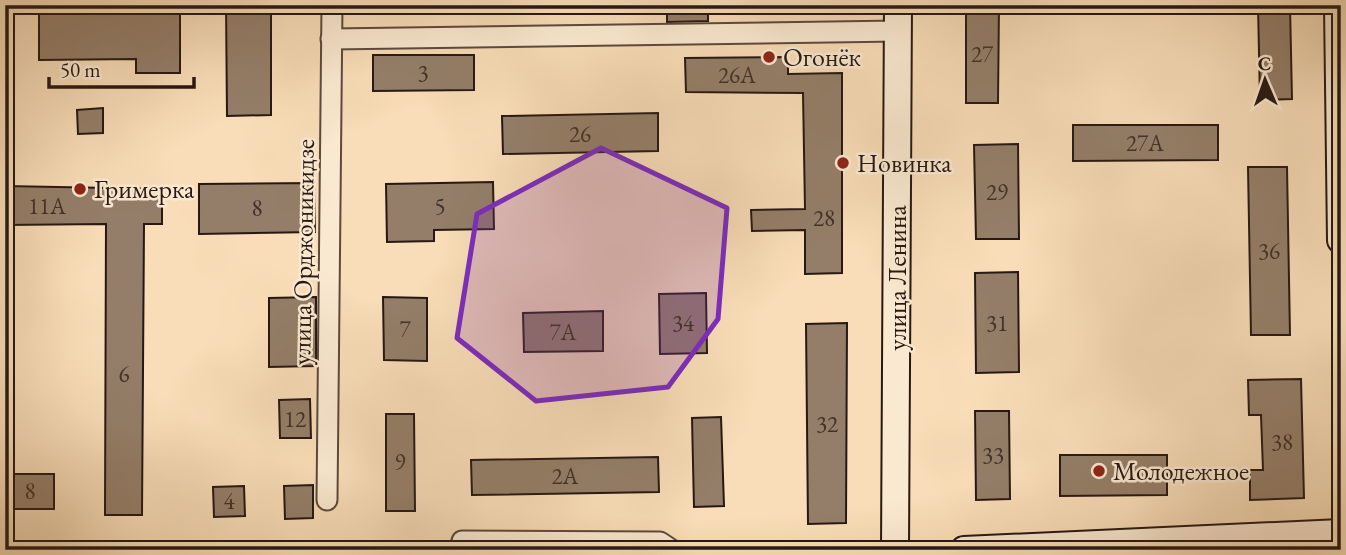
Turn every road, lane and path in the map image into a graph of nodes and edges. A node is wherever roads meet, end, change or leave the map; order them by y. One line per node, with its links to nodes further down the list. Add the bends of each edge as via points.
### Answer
1 (332, 5): 4 (street, улица Орджоникидзе)
2 (1338, 5): 5 (street)
3 (898, 18): 4 (street); 10 (street, улица Ленина)
4 (331, 39): 6 (street, улица Орджоникидзе)
5 (1341, 240)
6 (327, 500)
7 (1341, 533): 11 (street)
8 (462, 541): 9 (street, via 660,542)
9 (672, 550)
10 (895, 550)
11 (964, 550)

